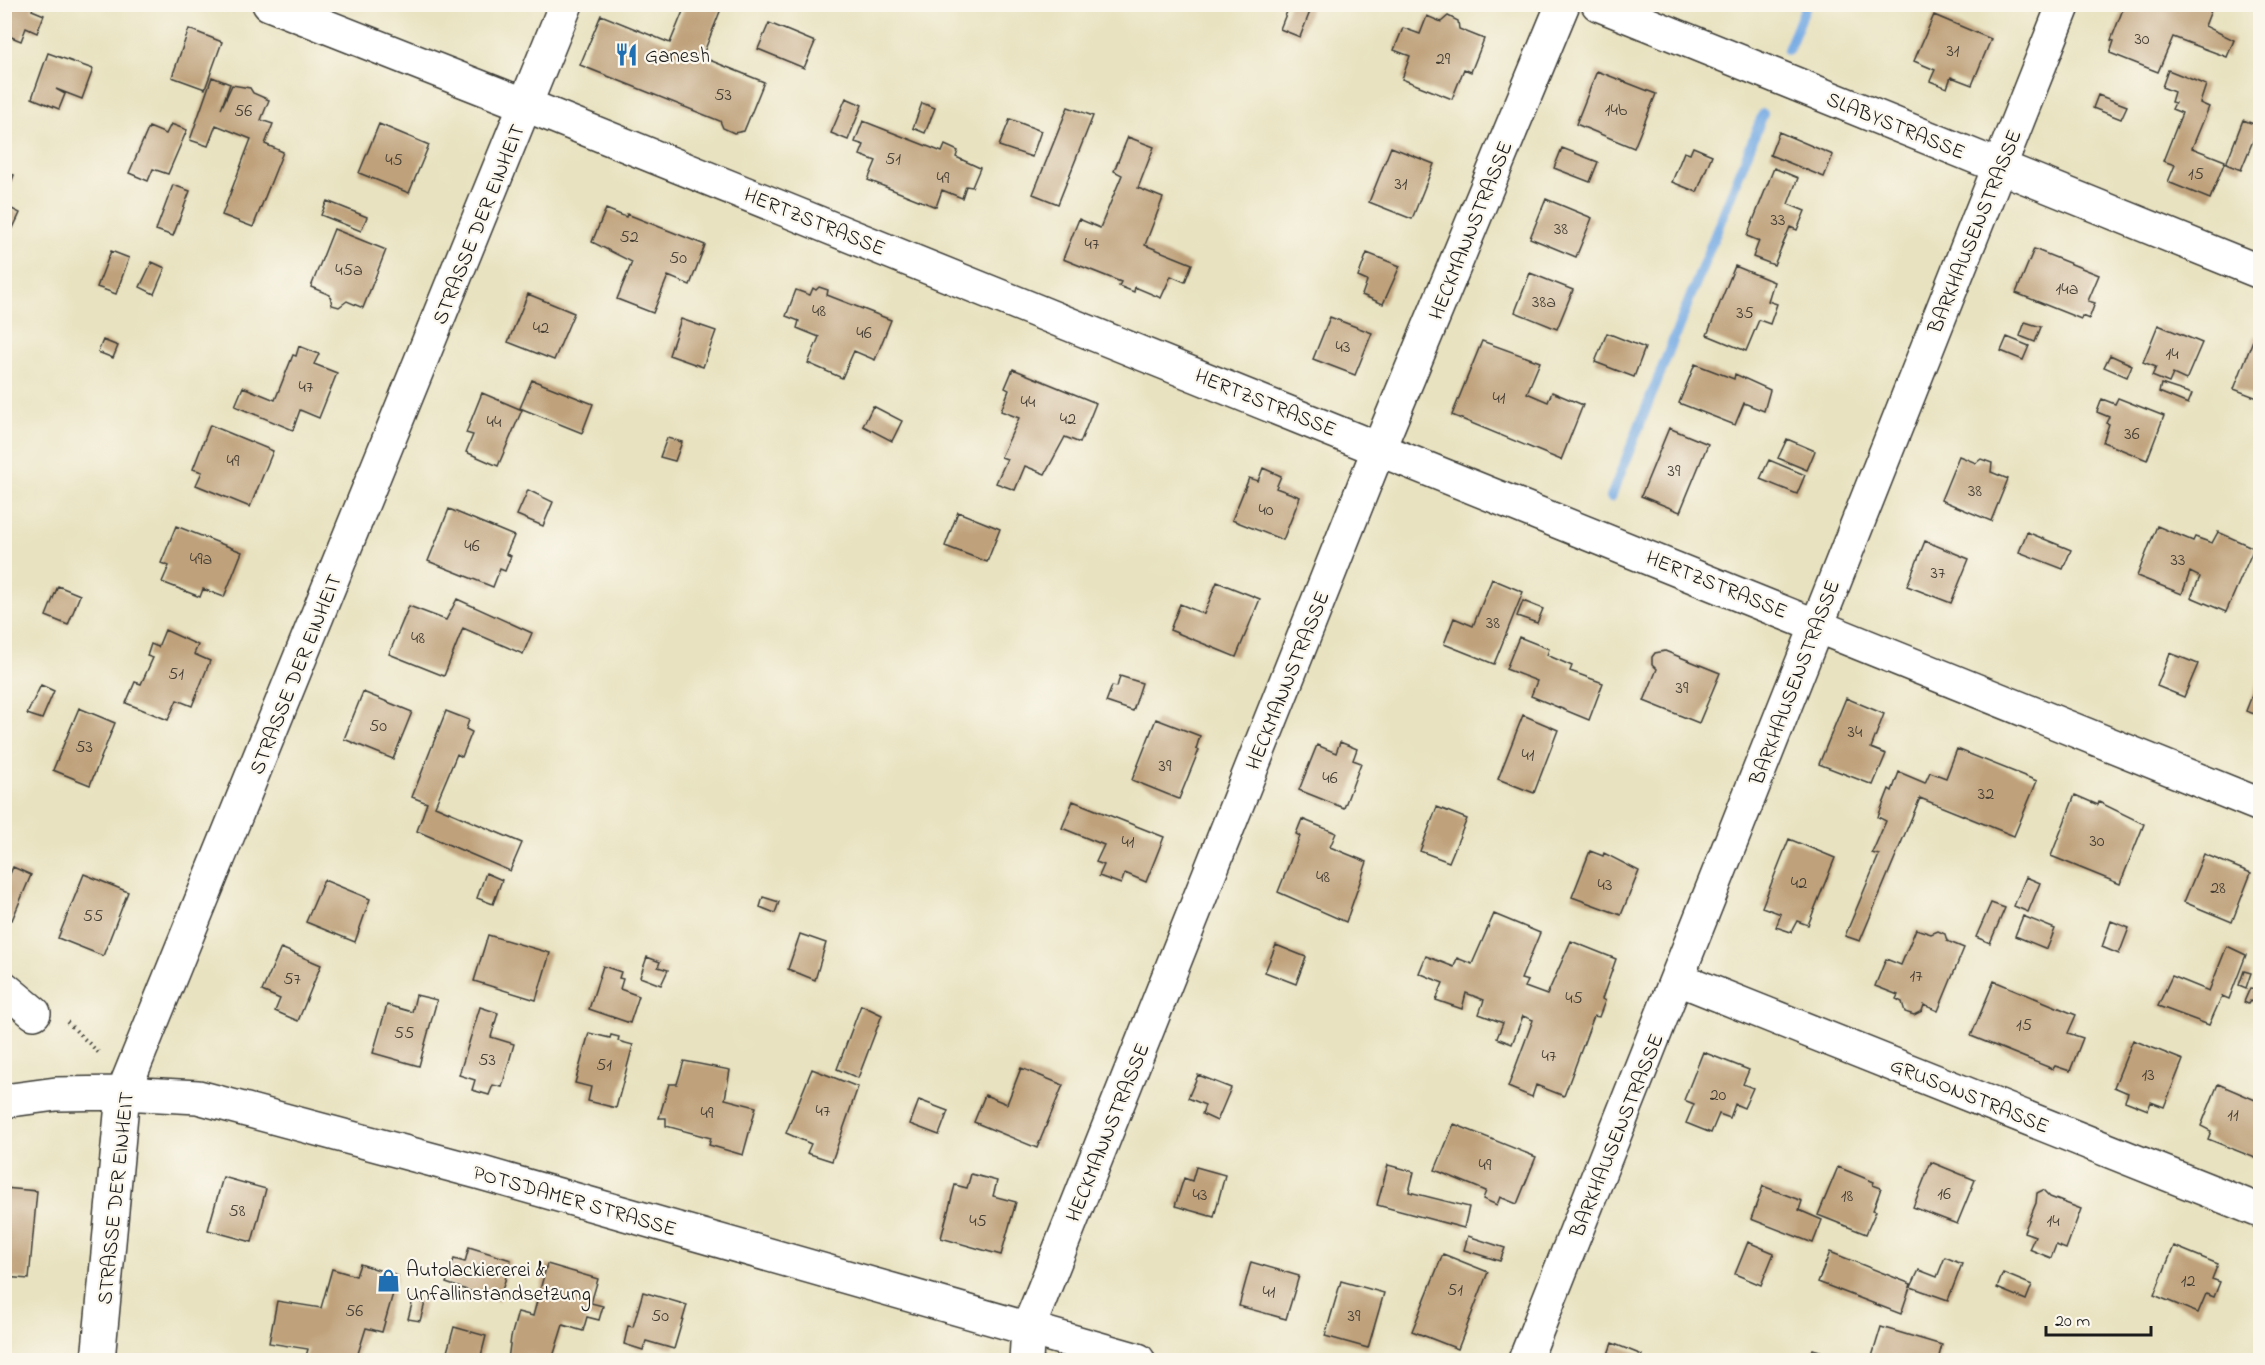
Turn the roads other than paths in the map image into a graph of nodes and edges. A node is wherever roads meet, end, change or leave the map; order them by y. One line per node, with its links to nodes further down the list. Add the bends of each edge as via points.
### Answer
1 (269, 4): 6 (street, HERTZSTRASSE)
2 (566, 4): 6 (street, STRASSE DER EINHEIT)
3 (1563, 4): 9 (street, HECKMANNSTRASSE)
4 (1598, 4): 7 (street, SLABYSTRASSE)
5 (2064, 4): 7 (street, BARKHAUSENSTRASSE)
6 (527, 105): 9 (street, HERTZSTRASSE); 15 (street, STRASSE DER EINHEIT)
7 (1999, 167): 8 (street, SLABYSTRASSE); 10 (street, BARKHAUSENSTRASSE)
8 (2260, 272)
9 (1379, 448): 10 (street, HERTZSTRASSE); 18 (street, HECKMANNSTRASSE)
10 (1816, 624): 11 (street, HERTZSTRASSE); 12 (street, BARKHAUSENSTRASSE)
11 (2260, 805)
12 (1679, 979): 17 (street, GRUSONSTRASSE); 22 (street, BARKHAUSENSTRASSE)
13 (4, 988): 14 (street)
14 (33, 1013)
15 (123, 1093): 16 (street, POTSDAMER STRASSE); 18 (street, POTSDAMER STRASSE, via 198,1097 277,1117); 19 (street, STRASSE DER EINHEIT)
16 (4, 1101)
17 (2260, 1211)
18 (1028, 1328): 20 (street, HECKMANNSTRASSE); 21 (street, POTSDAMER STRASSE)
19 (98, 1360)
20 (1026, 1360)
21 (1138, 1360)
22 (1525, 1360)

